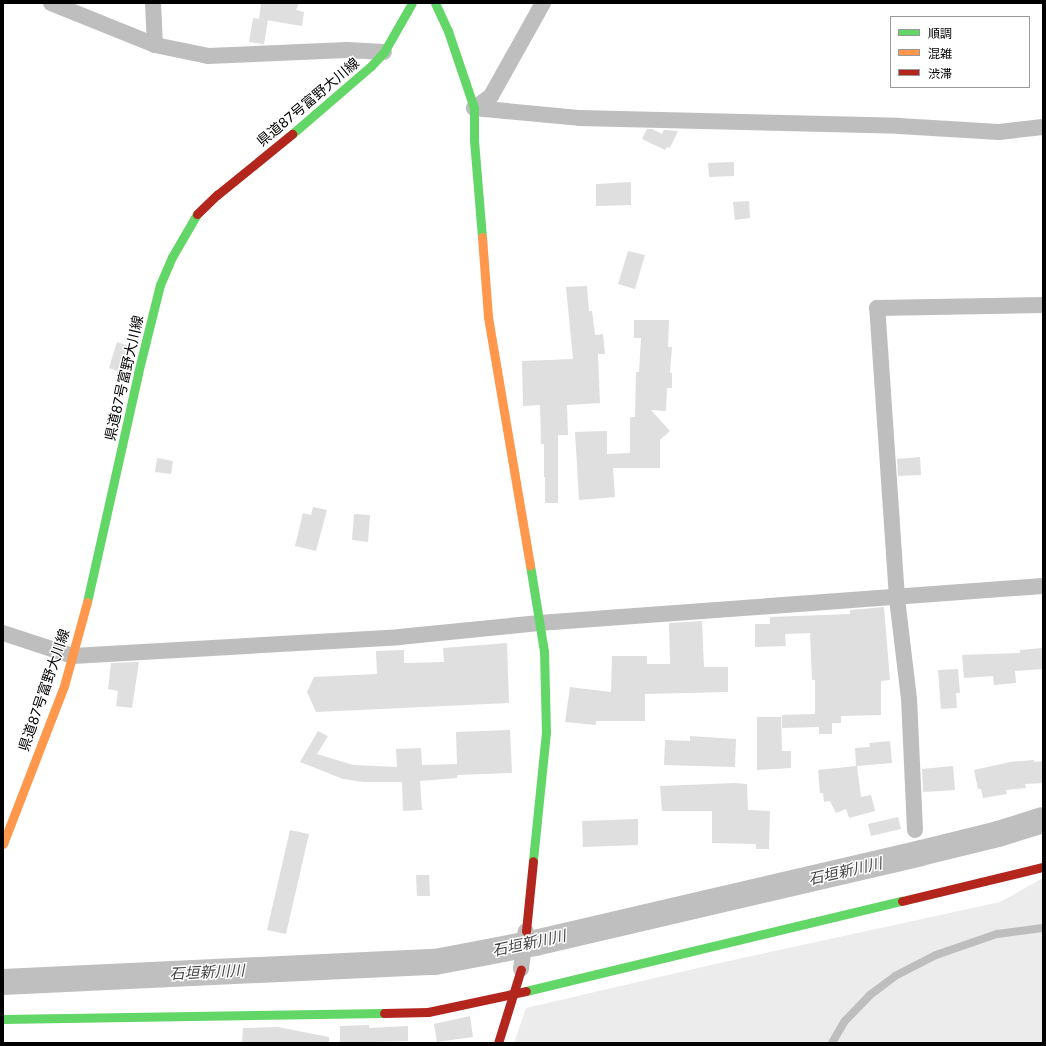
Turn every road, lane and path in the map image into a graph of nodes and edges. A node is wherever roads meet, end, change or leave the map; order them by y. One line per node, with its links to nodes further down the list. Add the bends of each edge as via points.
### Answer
1 (51, 3): 6 (street)
2 (153, 3): 6 (street)
3 (412, 3): 7 (street, 県道87号富野大川線)
4 (435, 3): 8 (street, via 448,31)
5 (543, 3): 8 (street, via 491,96)
6 (155, 44): 7 (street, via 208,56 347,50)
7 (384, 52): 15 (street, 県道87号富野大川線, via 344,90 217,195 194,217 182,236 160,285)
8 (474, 108): 9 (street, via 579,118 899,126 998,132); 13 (street, via 474,140 488,317)
9 (1043, 127)
10 (1043, 305): 12 (street, via 877,308)
11 (1043, 586): 12 (street)
12 (896, 598): 13 (street); 16 (street, via 909,699)
13 (539, 623): 15 (street, via 399,637); 20 (street, via 544,651 546,732)
14 (3, 633): 15 (street)
15 (73, 656): 17 (street, 県道87号富野大川線, via 64,686)
16 (914, 830)
17 (3, 844)
18 (1043, 868): 22 (street)
19 (1043, 928): 25 (lane, via 997,934 936,955 895,976 870,994 844,1022)
20 (526, 931): 21 (street)
21 (521, 969): 22 (street)
22 (515, 994): 23 (street, via 428,1012); 24 (street)
23 (3, 1019)
24 (498, 1043)
25 (832, 1043)

